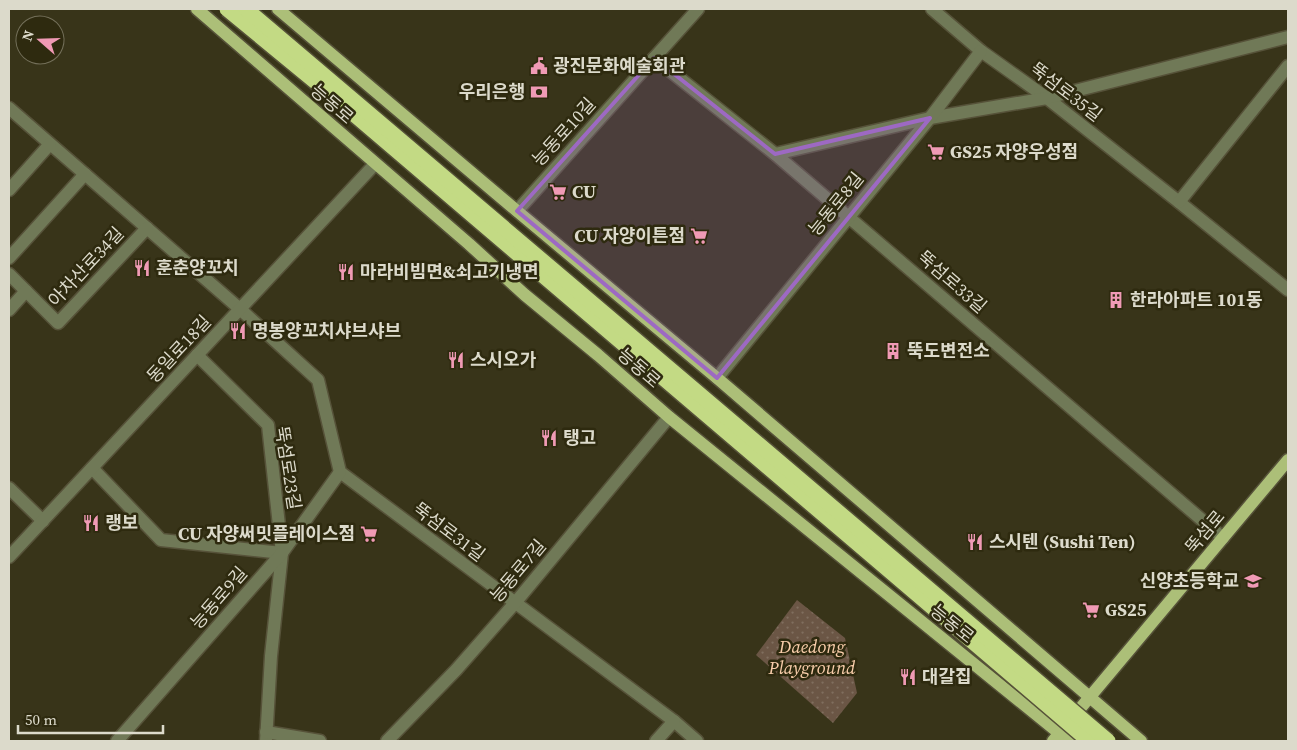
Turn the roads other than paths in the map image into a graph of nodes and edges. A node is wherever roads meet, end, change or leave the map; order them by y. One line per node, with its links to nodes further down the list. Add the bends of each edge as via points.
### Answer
1 (197, 9): 16 (main road, 능동로)
2 (227, 9): 50 (highway, bridge)
3 (246, 9): 51 (highway, bridge)
4 (278, 9): 20 (main road, 능동로)
5 (698, 9): 9 (street, 능동로10길)
6 (932, 9): 8 (street, 뚝섬로35길)
7 (1288, 37): 11 (street)
8 (981, 51): 11 (street, 뚝섬로35길); 13 (street, 능동로8길)
9 (654, 58): 15 (street, 뚝섬로33길); 20 (street, 능동로10길)
10 (1288, 66): 19 (street)
11 (1047, 98): 13 (street); 19 (street, 뚝섬로35길)
12 (9, 108): 14 (street, 아차산로34길)
13 (930, 118): 15 (street); 21 (street, 능동로8길)
14 (50, 144): 17 (street, 아차산로34길); 18 (street)
15 (775, 154): 21 (street, 뚝섬로33길)
16 (375, 164): 27 (street, 동일로18길); 31 (main road, 능동로)
17 (85, 174): 22 (street, 아차산로34길); 23 (street)
18 (9, 190)
19 (1179, 202): 25 (street, 뚝섬로35길)
20 (517, 211): 30 (main road, 능동로)
21 (849, 217): 30 (street, 능동로8길); 37 (street, 뚝섬로33길)
22 (146, 228): 26 (street, 아차산로34길, via 58,323); 27 (street, 아차산로34길)
23 (9, 258)
24 (9, 274): 26 (street, 아차산로34길)
25 (1288, 290)
26 (26, 291): 28 (street)
27 (240, 309): 29 (street, 동일로18길); 34 (street, via 318,380)
28 (9, 310)
29 (197, 355): 33 (street, 동일로18길); 38 (street, 뚝섬로23길, via 268,425)
30 (717, 378): 41 (main road, 능동로)
31 (670, 417): 40 (street, 능동로7길); 44 (main road, 능동로)
32 (1288, 460): 37 (main road, 뚝섬로)
33 (92, 468): 36 (street, 동일로18길); 38 (street, via 161,540)
34 (340, 472): 38 (street, 능동로9길); 40 (street, 뚝섬로31길)
35 (9, 488): 36 (street)
36 (43, 520): 39 (street, 동일로18길)
37 (1223, 538): 41 (main road, 뚝섬로)
38 (282, 554): 43 (street, 뚝섬로23길); 45 (street, 능동로9길)
39 (9, 557)
40 (515, 603): 42 (street, 뚝섬로31길); 47 (street, 능동로7길)
41 (1089, 697): 44 (main road, 뚝섬로); 52 (main road, 능동로)
42 (674, 721): 48 (street); 49 (street, 뚝섬로31길)
43 (266, 737): 46 (street)
44 (1060, 739)
45 (116, 741)
46 (320, 741)
47 (388, 741)
48 (656, 741)
49 (697, 741)
50 (1089, 741)
51 (1108, 741)
52 (1141, 741)

